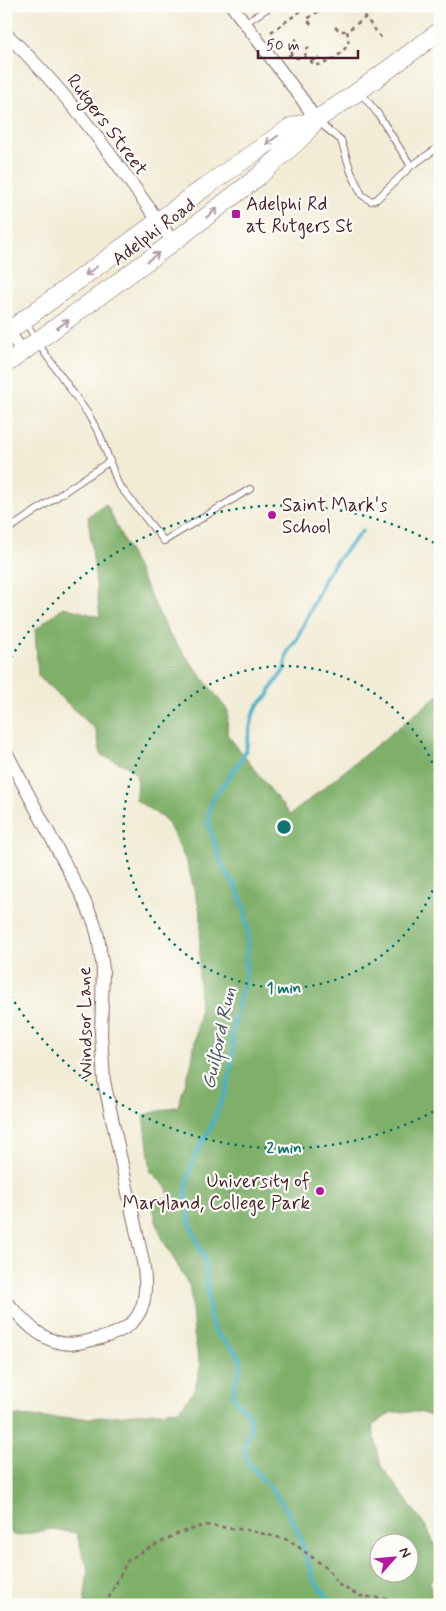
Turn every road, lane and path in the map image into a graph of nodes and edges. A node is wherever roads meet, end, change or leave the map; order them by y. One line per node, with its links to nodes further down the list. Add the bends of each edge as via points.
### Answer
1 (232, 6): 17 (street)
2 (271, 6): 17 (lane)
3 (308, 6): 22 (path)
4 (316, 6): 11 (path)
5 (325, 6): 11 (path); 13 (path)
6 (381, 6): 15 (path)
7 (390, 6): 8 (path, via 395,11)
8 (405, 6)
9 (420, 6): 12 (path)
10 (359, 9): 15 (path)
11 (320, 10): 14 (path)
12 (423, 10)
13 (329, 11)
14 (313, 15): 16 (path); 18 (path, via 308,19)
15 (366, 17): 20 (path); 25 (path)
16 (317, 20)
17 (245, 23): 31 (street)
18 (312, 24)
19 (335, 27): 20 (path)
20 (347, 31): 29 (path, via 348,43 332,60 315,65)
21 (440, 31): 30 (main road, Adelphi Road)
22 (271, 32)
23 (6, 34): 34 (street, Rutgers Street, via 53,82)
24 (297, 39): 27 (path, via 293,41 289,55)
25 (382, 39)
26 (311, 46): 27 (path, via 306,49)
27 (305, 57): 29 (path)
28 (319, 57): 29 (path)
29 (309, 59)
30 (359, 91): 31 (main road, Adelphi Road); 33 (lane, via 378,114)
31 (316, 120): 33 (lane, via 341,140 362,195 371,201); 34 (main road, Adelphi Road, one-way to 34, via 291,127); 35 (main road, Adelphi Road, one-way to 31, via 259,176)
32 (439, 146): 33 (lane)
33 (411, 166)
34 (159, 222): 35 (street, Rutgers Street); 36 (main road, Adelphi Road, one-way to 36)
35 (173, 242): 38 (main road, Adelphi Road, one-way to 35)
36 (24, 320): 37 (main road, Adelphi Road); 38 (lane)
37 (7, 331): 39 (street)
38 (39, 342): 39 (main road, Adelphi Road); 41 (lane, via 88,414)
39 (23, 352): 40 (main road, Adelphi Road)
40 (6, 364)
41 (110, 461): 42 (lane, via 118,484 164,541); 43 (lane)
42 (250, 489)
43 (6, 531)
44 (6, 752): 45 (street, Windsor Lane, via 82,896 98,937 103,969 101,1034 106,1097 146,1282 145,1298 136,1318 126,1328 111,1336 69,1344 48,1339)
45 (6, 1302)
46 (105, 1605): 47 (path, via 128,1560 177,1534 206,1526 247,1530 289,1540 328,1570 339,1585 360,1596 388,1599)
47 (404, 1605)

